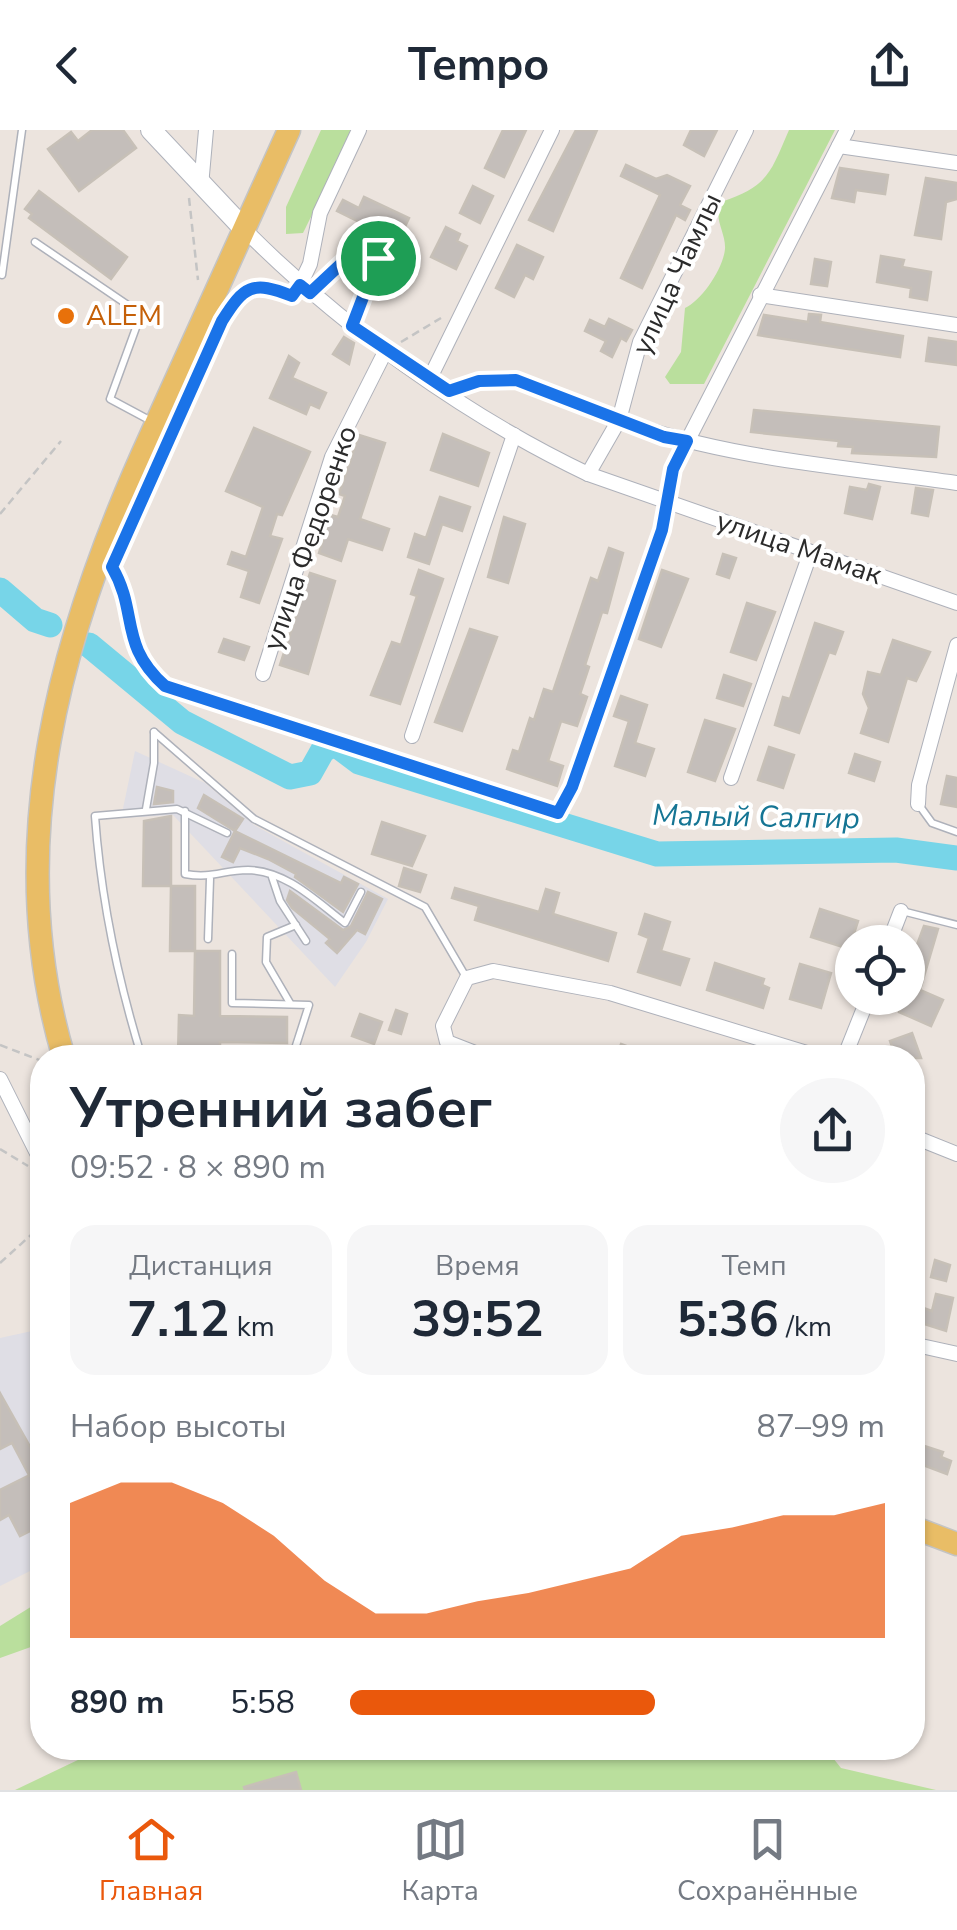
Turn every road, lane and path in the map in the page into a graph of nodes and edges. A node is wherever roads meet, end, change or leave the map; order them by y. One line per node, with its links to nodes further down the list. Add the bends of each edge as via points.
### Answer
1 (22, 130): 15 (lane)
2 (151, 130): 10 (main road)
3 (206, 130): 12 (street)
4 (289, 130): 13 (main road)
5 (360, 130): 17 (street, via 320,213)
6 (552, 130): 19 (street)
7 (746, 130): 26 (street, улица Чамлы, via 640,342)
8 (847, 130): 9 (street)
9 (840, 146): 11 (street); 18 (street)
10 (178, 163): 12 (main road); 16 (path, via 191,204)
11 (957, 163)
12 (201, 186): 13 (main road)
13 (244, 229): 17 (street, улица Мамак); 27 (main road)
14 (35, 242): 27 (lane, via 142,314 110,399)
15 (2, 276)
16 (198, 280)
17 (305, 289): 20 (path, via 292,296 269,286 242,292); 22 (street, улица Мамак); 22 (lane, via 358,248 378,258)
18 (760, 295): 21 (street); 30 (street)
19 (464, 305): 23 (path); 24 (street)
20 (222, 321)
21 (957, 324)
22 (352, 326): 23 (street, улица Мамак)
23 (386, 350): 24 (street, улица Мамак); 39 (street, улица Федоренко, via 332,457)
24 (430, 378): 25 (street, улица Мамак)
25 (449, 391): 26 (lane, via 479,381 516,380); 28 (street, улица Мамак)
26 (619, 420): 30 (street); 31 (street, улица Чамлы)
27 (156, 423): 62 (main road, via 72,608 31,730 22,786 26,946 47,1024)
28 (514, 435): 31 (street, улица Мамак); 40 (street)
29 (62, 441): 34 (path)
30 (687, 441): 32 (street); 33 (street)
31 (588, 474): 33 (street, улица Мамак)
32 (957, 483)
33 (666, 501): 35 (street, улица Мамак); 42 (street, via 662,530)
34 (0, 514)
35 (810, 554): 37 (street, улица Мамак); 41 (street)
36 (103, 584): 42 (path, via 112,567 124,587 129,634 144,667 165,686 558,813)
37 (957, 602)
38 (957, 645): 43 (street)
39 (263, 674)
40 (412, 736)
41 (730, 778)
42 (572, 787)
43 (918, 804): 46 (lane, via 932,823)
44 (146, 809): 45 (lane); 58 (lane, via 154,732 254,819 424,908); 63 (lane, via 95,816 100,892)
45 (186, 810): 47 (lane); 49 (lane, via 185,874)
46 (957, 832)
47 (227, 833)
48 (271, 876): 49 (lane, via 248,870); 50 (lane, via 289,880 345,923); 52 (lane)
49 (210, 879): 55 (lane)
50 (360, 892)
51 (901, 911): 53 (street); 54 (lane)
52 (296, 925): 56 (lane); 59 (lane, via 267,936 266,962)
53 (896, 925)
54 (957, 925)
55 (208, 939)
56 (306, 941)
57 (232, 954): 59 (lane, via 232,1003)
58 (466, 978): 65 (street, via 443,1026); 66 (street, via 492,970 610,993)
59 (290, 1004): 64 (lane, via 309,1005)
60 (861, 1015): 67 (street)
61 (0, 1045): 68 (path)
62 (67, 1045)
63 (138, 1045)
64 (296, 1045)
65 (456, 1045)
66 (780, 1045)
67 (849, 1045)
68 (30, 1056)
69 (0, 1080): 72 (street)
70 (925, 1141): 73 (street)
71 (0, 1150): 74 (path)
72 (30, 1151)
73 (957, 1154)
74 (30, 1162)
75 (30, 1236): 76 (path)
76 (0, 1263)
77 (925, 1347): 78 (street)
78 (957, 1354)
79 (925, 1532): 80 (main road)
80 (957, 1544)

